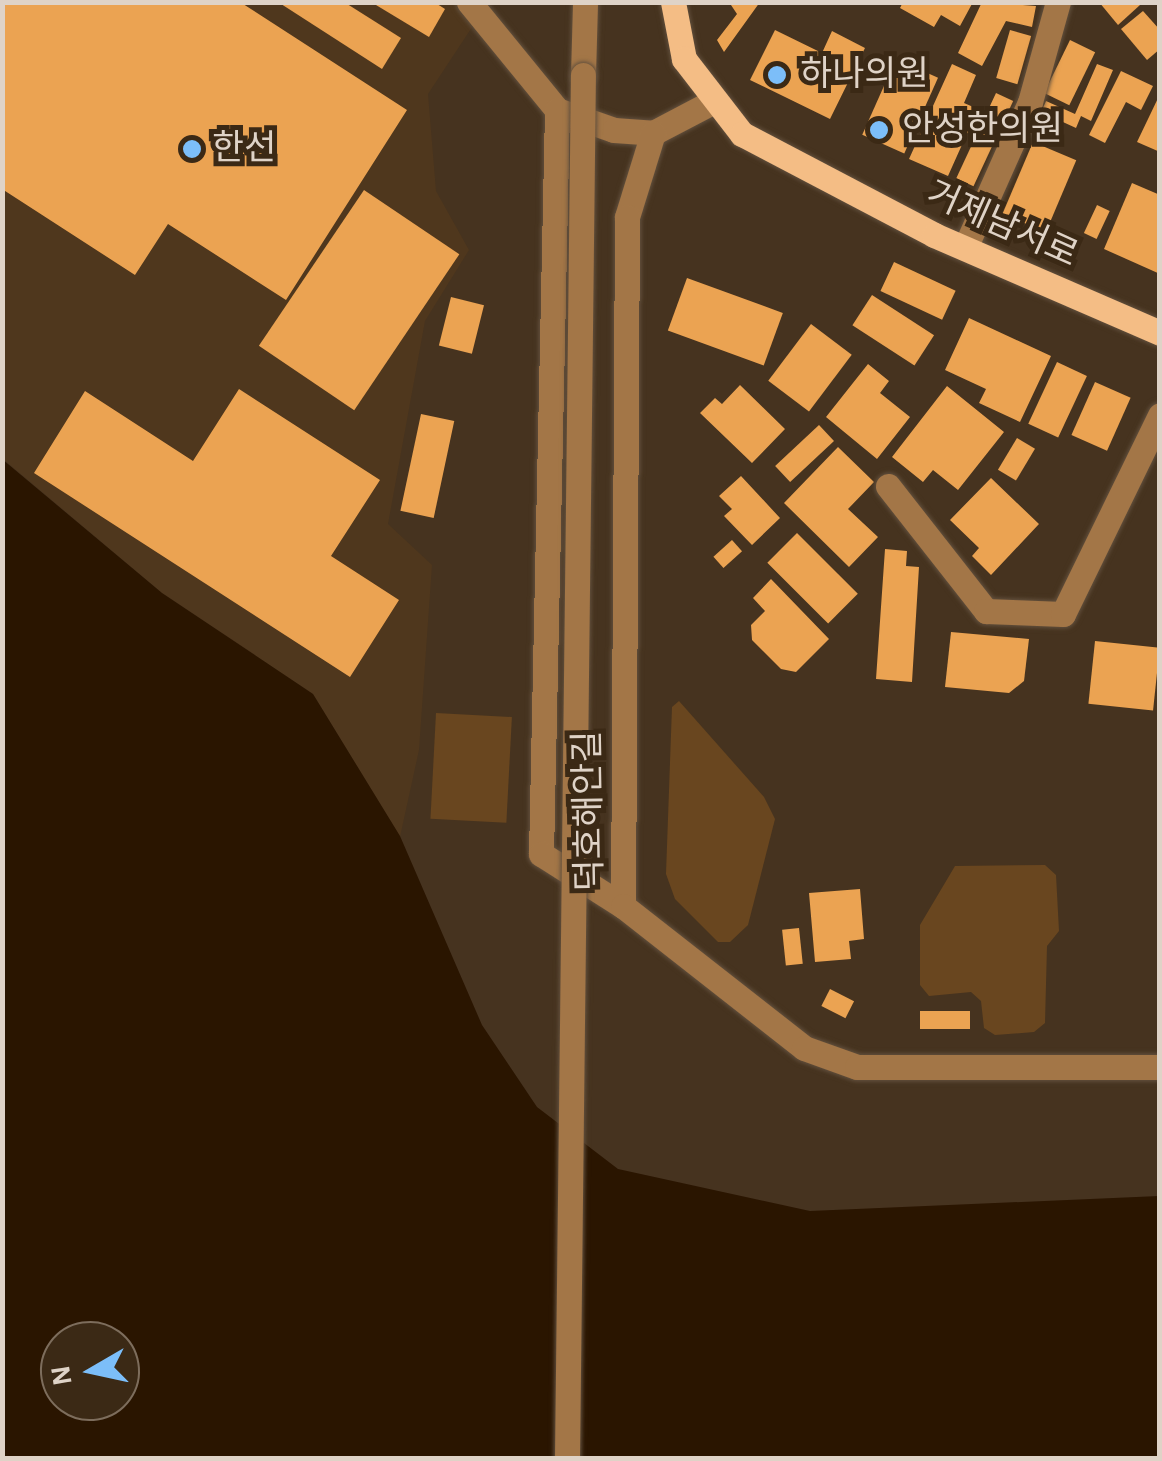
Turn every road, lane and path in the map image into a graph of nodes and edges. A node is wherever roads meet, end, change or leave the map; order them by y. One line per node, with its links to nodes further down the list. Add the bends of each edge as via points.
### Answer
1 (469, 2): 6 (street)
2 (585, 2): 14 (street, bridge)
3 (673, 2): 5 (main road, 거제남서로, via 684,59)
4 (1058, 2): 8 (street, via 1030,102)
5 (712, 102): 7 (street); 8 (main road, 거제남서로, via 742,134)
6 (558, 110): 7 (street, via 614,130); 12 (street, via 541,854)
7 (654, 132): 12 (street, 덕호해안길, via 627,217)
8 (965, 248): 9 (main road, 거제남서로)
9 (1160, 332)
10 (1160, 414): 11 (street, via 1063,614 986,611)
11 (888, 486)
12 (623, 906): 13 (street, 덕호해안길, via 804,1048 857,1067)
13 (1160, 1066)
14 (567, 1458)

